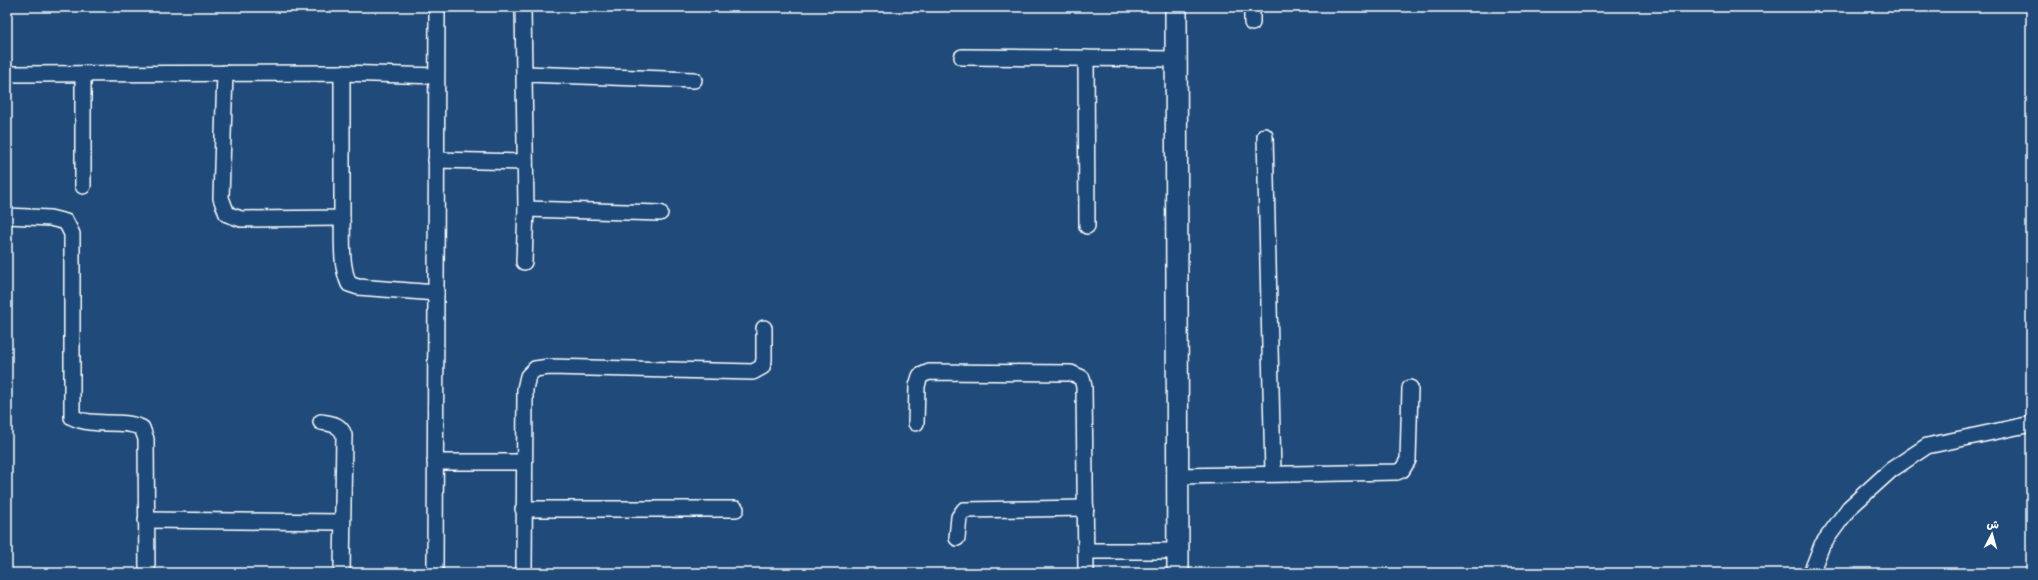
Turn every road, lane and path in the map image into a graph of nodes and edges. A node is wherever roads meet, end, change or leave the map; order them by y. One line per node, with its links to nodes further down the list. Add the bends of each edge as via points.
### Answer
1 (437, 7): 14 (street)
2 (523, 7): 13 (street)
3 (1176, 7): 8 (main road)
4 (1252, 7): 5 (street)
5 (1252, 23)
6 (962, 56): 7 (street)
7 (1086, 58): 8 (street); 24 (street)
8 (1176, 59): 35 (main road)
9 (225, 73): 10 (street); 12 (street); 23 (street, via 221,198 227,214 241,220)
10 (342, 73): 14 (street); 23 (street)
11 (7, 74): 12 (street)
12 (83, 74): 19 (street)
13 (525, 74): 15 (street); 18 (street)
14 (436, 76): 17 (street)
15 (694, 80)
16 (1265, 136): 34 (street)
17 (436, 160): 18 (street); 26 (street)
18 (525, 162): 20 (street)
19 (83, 186)
20 (526, 209): 21 (street); 25 (street)
21 (660, 213)
22 (7, 216): 39 (street, via 50,218 66,222 72,234 72,417 81,421 132,424 142,428 146,439)
23 (342, 218): 26 (street, via 345,275 349,284 358,287)
24 (1087, 226)
25 (524, 262)
26 (436, 293): 32 (street)
27 (764, 328): 33 (street, via 764,360 762,367 753,372 549,367 535,369 528,376 525,389)
28 (1410, 388): 34 (street, via 1408,460 1402,470)
29 (321, 422): 40 (street, via 338,425 344,435)
30 (916, 423): 36 (street, via 920,376 929,372 1078,375 1082,378 1084,387)
31 (2031, 424): 50 (street, via 1927,446 1891,470 1849,508 1822,545)
32 (435, 462): 33 (street); 46 (street)
33 (524, 462): 37 (street)
34 (1273, 473): 35 (street)
35 (1177, 476): 43 (main road)
36 (1086, 508): 41 (street, via 964,510 959,518); 42 (street)
37 (524, 509): 38 (street); 47 (street)
38 (736, 509)
39 (146, 520): 40 (street); 44 (street)
40 (342, 522): 45 (street)
41 (958, 538)
42 (1087, 551): 43 (street); 48 (street)
43 (1178, 551): 49 (main road)
44 (147, 573)
45 (342, 573)
46 (435, 573)
47 (524, 573)
48 (1086, 573)
49 (1178, 573)
50 (1811, 573)

